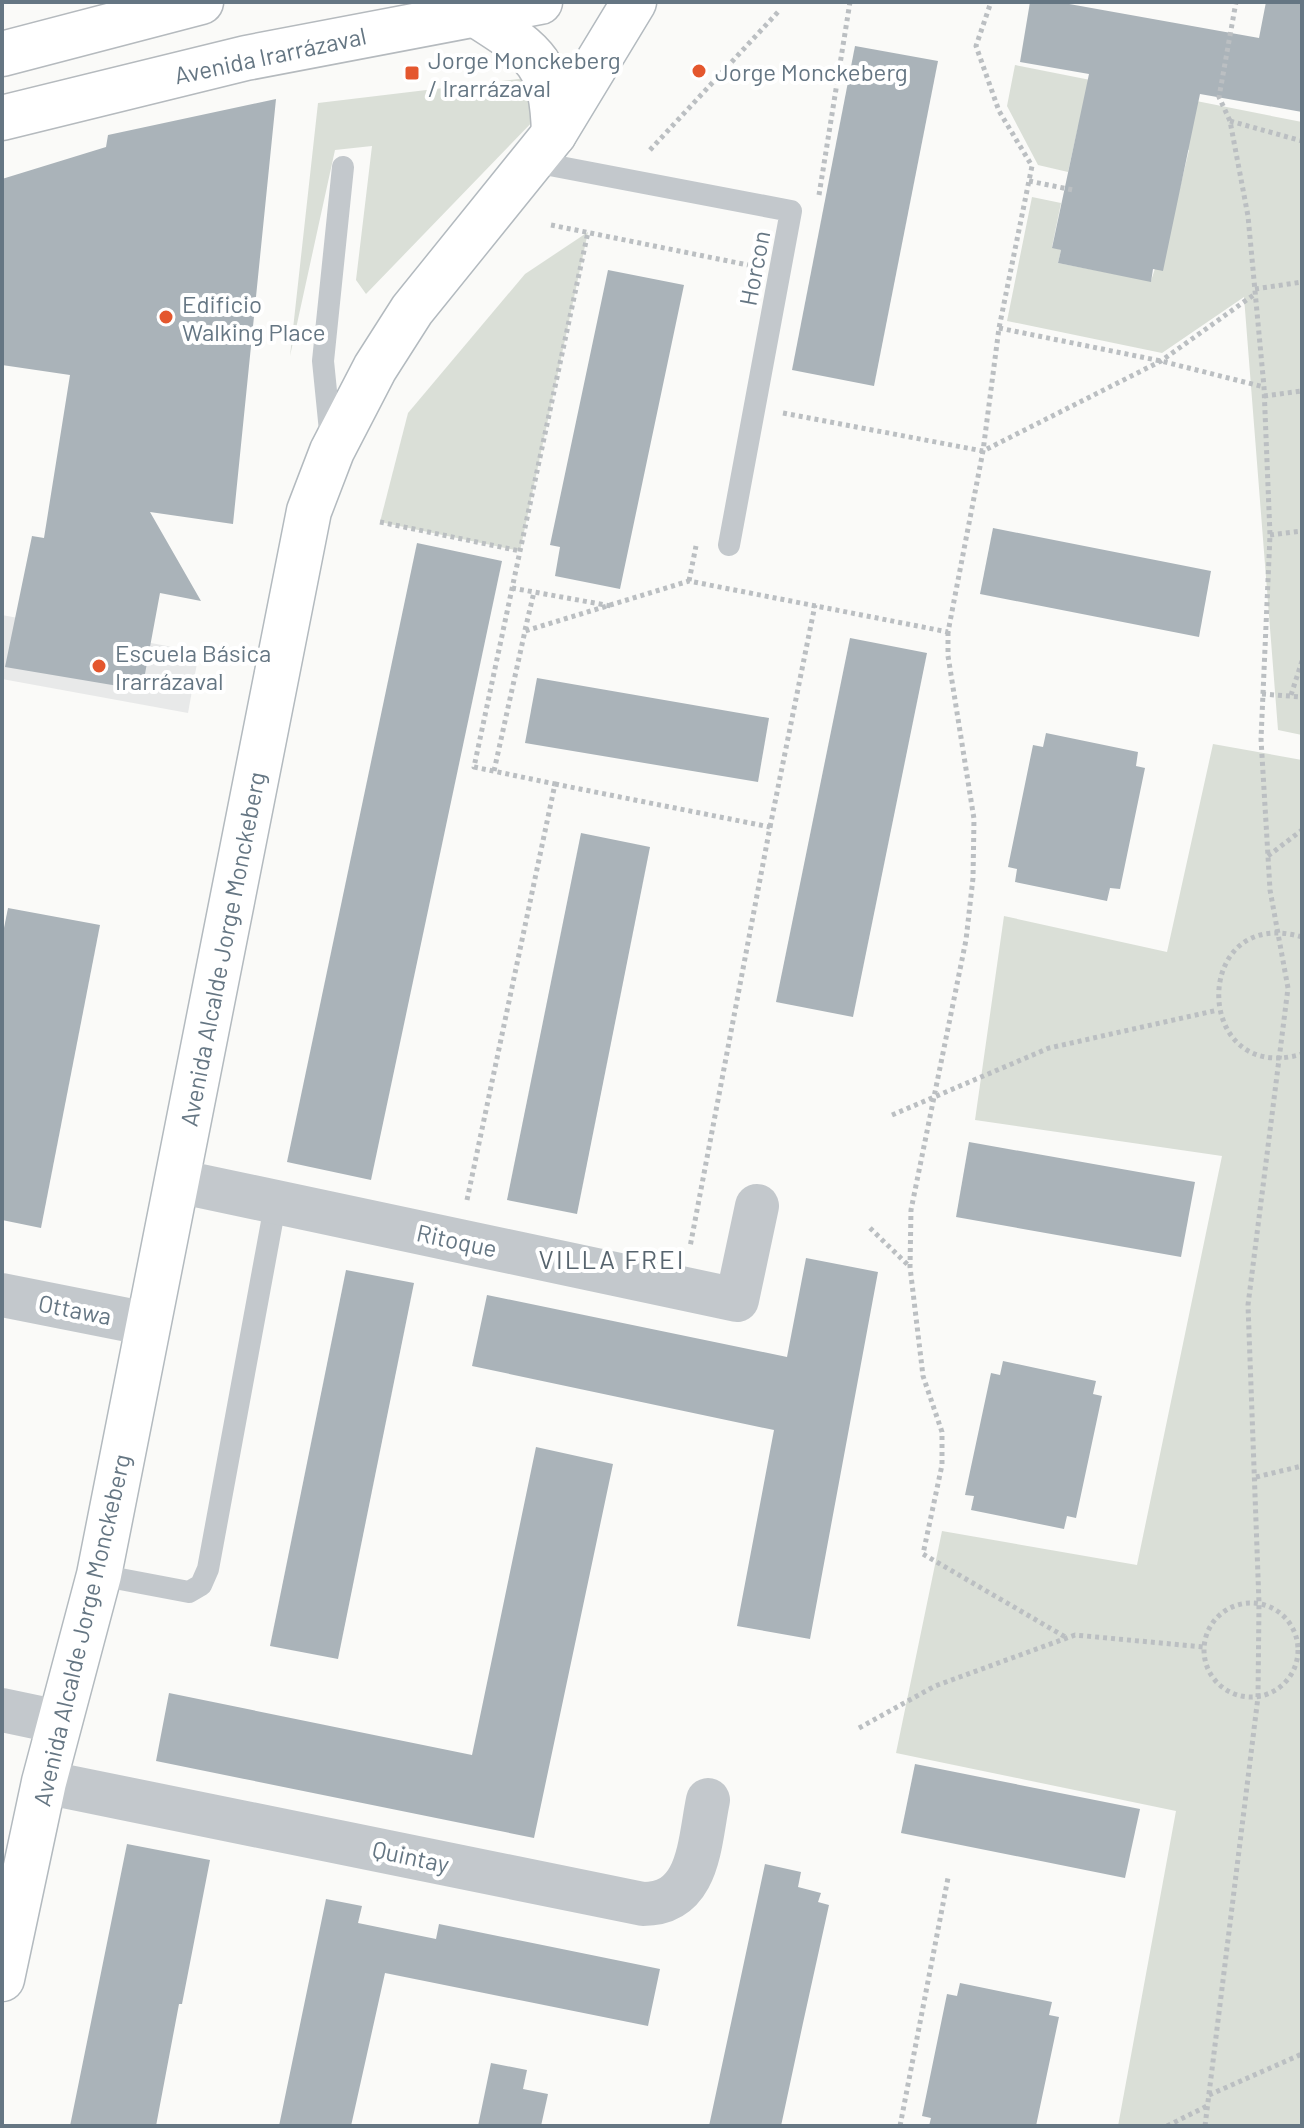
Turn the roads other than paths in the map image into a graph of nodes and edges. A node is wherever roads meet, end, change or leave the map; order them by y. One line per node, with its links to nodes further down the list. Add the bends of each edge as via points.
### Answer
1 (201, 2): 5 (main road)
2 (540, 2): 4 (main road, Avenida Irarrázaval)
3 (634, 2): 7 (main road, Avenida Alcalde Jorge Monckeberg)
4 (475, 14): 6 (main road, Avenida Irarrázaval, via 246,58); 7 (main road, via 528,48 550,87)
5 (2, 54)
6 (2, 118)
7 (544, 148): 9 (main road, Avenida Alcalde Jorge Monckeberg, via 412,310); 10 (lane, Horcon, via 615,178 791,211)
8 (343, 167): 9 (lane, via 323,361)
9 (332, 451): 11 (main road, Avenida Alcalde Jorge Monckeberg, via 297,561)
10 (729, 545)
11 (177, 1181): 12 (street, Ritoque); 15 (main road, Avenida Alcalde Jorge Monckeberg)
12 (276, 1200): 13 (street, Ritoque, via 737,1300); 16 (lane, via 201,1585 189,1592)
13 (757, 1206)
14 (2, 1295): 15 (street, Ottawa)
15 (148, 1324): 16 (main road, Avenida Alcalde Jorge Monckeberg)
16 (99, 1575): 18 (main road, Avenida Alcalde Jorge Monckeberg)
17 (2, 1710): 18 (street)
18 (59, 1722): 19 (main road, Avenida Alcalde Jorge Monckeberg)
19 (44, 1782): 20 (street, Quintay, via 643,1904 672,1898 687,1885); 21 (main road, Avenida Alcalde Jorge Monckeberg)
20 (708, 1800)
21 (2, 1979)

